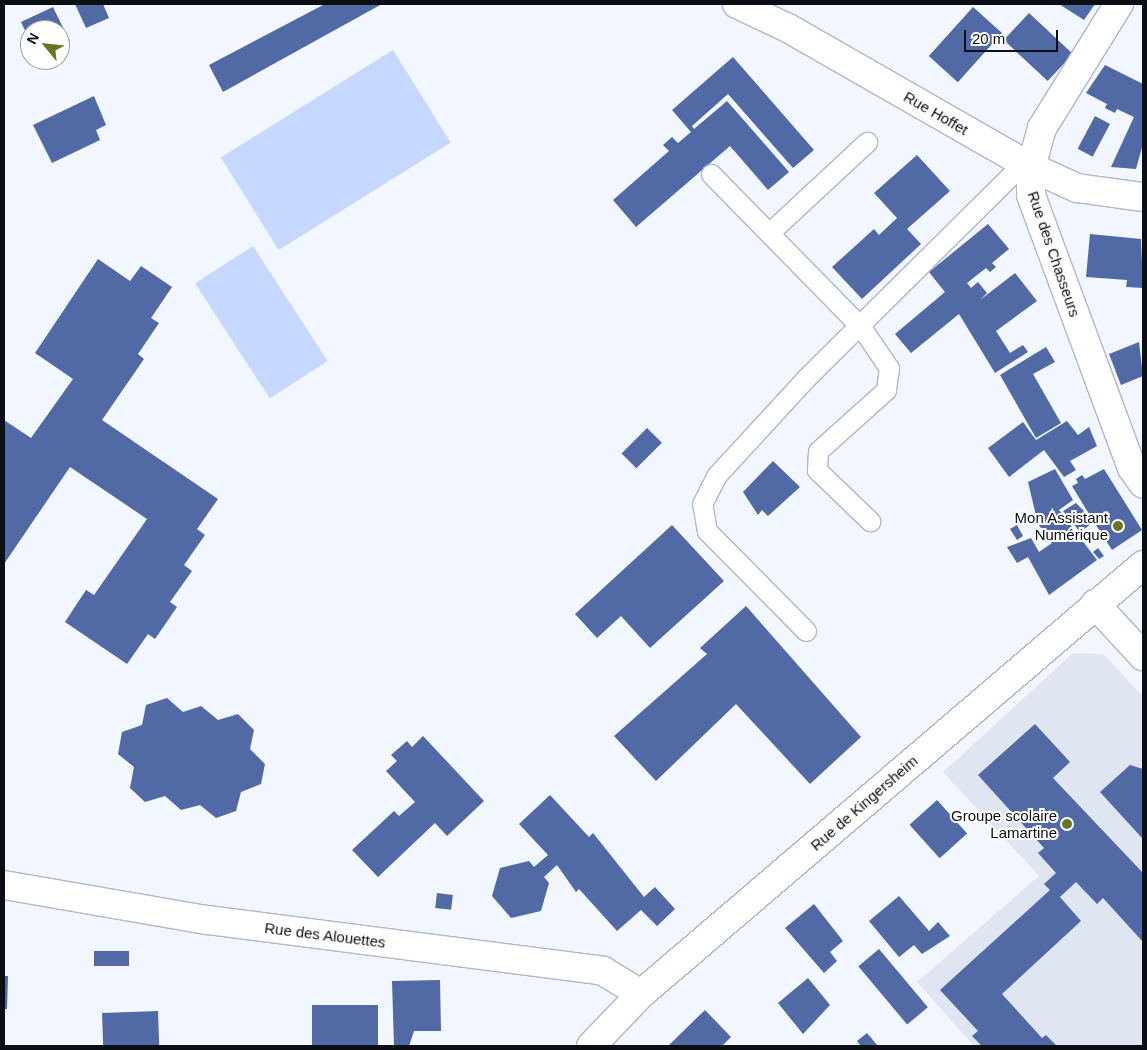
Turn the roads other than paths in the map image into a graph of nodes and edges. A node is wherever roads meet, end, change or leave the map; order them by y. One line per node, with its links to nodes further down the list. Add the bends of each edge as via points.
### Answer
1 (737, 4): 4 (street, Rue Hoffet, via 788,28)
2 (1120, 4): 4 (street, Rue des Chasseurs, via 1042,128)
3 (867, 142): 7 (lane)
4 (1027, 165): 6 (street, Rue Hoffet, via 1077,188); 8 (lane); 9 (street, Rue des Chasseurs, via 1031,195 1132,468)
5 (711, 174): 7 (lane)
6 (1143, 197)
7 (769, 234): 8 (lane)
8 (861, 327): 10 (lane, via 889,368 886,390 818,451 817,470); 13 (lane, via 806,378 716,476 702,504 707,531)
9 (1143, 484)
10 (870, 522)
11 (1143, 565): 12 (street, Rue de Kingersheim)
12 (1095, 604): 14 (street); 16 (street, Rue de Kingersheim)
13 (806, 631)
14 (1143, 656)
15 (4, 885): 16 (street, Rue des Alouettes, via 207,920 603,971)
16 (641, 994): 17 (street, Rue de Kingersheim)
17 (590, 1046)

